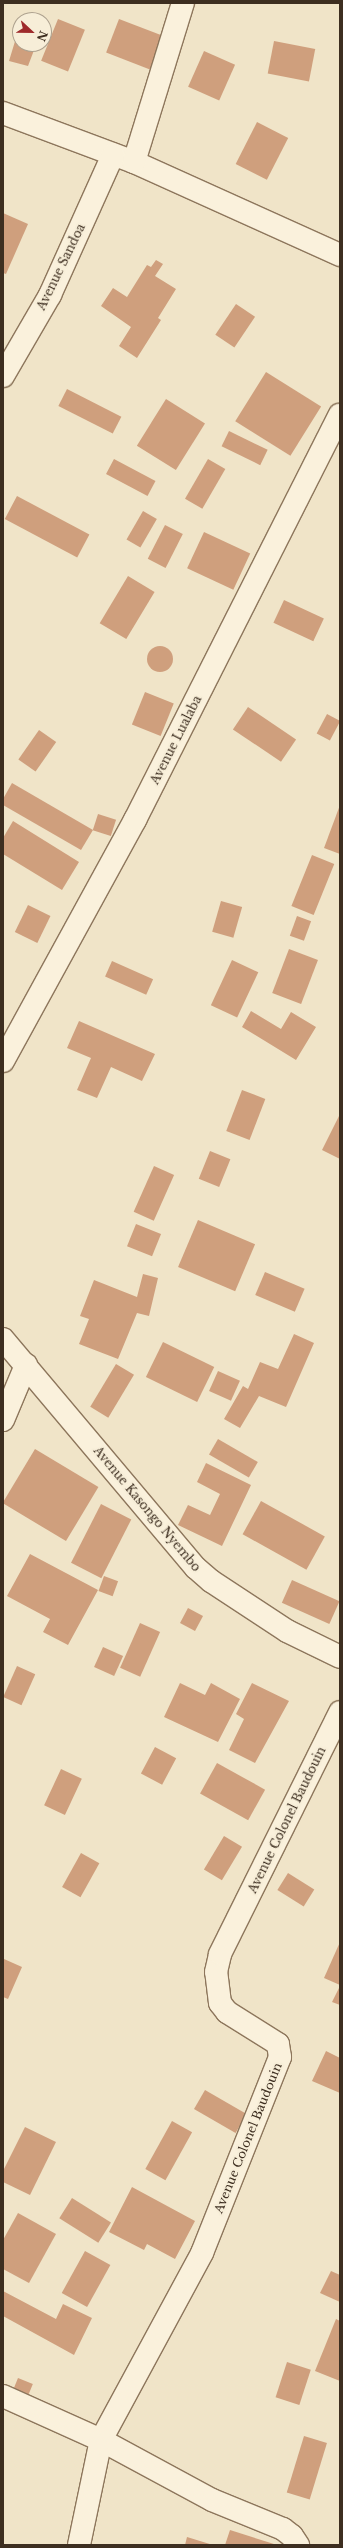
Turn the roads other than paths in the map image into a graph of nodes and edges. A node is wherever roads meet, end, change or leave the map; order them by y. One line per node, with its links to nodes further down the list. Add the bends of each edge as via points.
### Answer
1 (183, 3): 4 (street)
2 (3, 113): 3 (street)
3 (113, 155): 4 (street); 6 (street, Avenue Sandoa, via 50,295)
4 (134, 162): 5 (street)
5 (340, 255)
6 (3, 376)
7 (340, 415): 8 (street, Avenue Lualaba, via 135,820)
8 (3, 1061)
9 (3, 1339): 10 (street, Avenue Kasongo Nyembo)
10 (26, 1364): 11 (street); 12 (street, Avenue Kasongo Nyembo, via 196,1568 211,1581 288,1631)
11 (3, 1420)
12 (340, 1657)
13 (340, 1712): 15 (street, Avenue Colonel Baudouin, via 220,1954 216,1972 220,2003 227,2012 278,2044 280,2057 202,2253)
14 (3, 2396): 15 (street)
15 (101, 2440): 16 (street, Avenue Colonel Baudouin); 17 (street, via 212,2500 283,2529)
16 (79, 2545)
17 (298, 2545)

